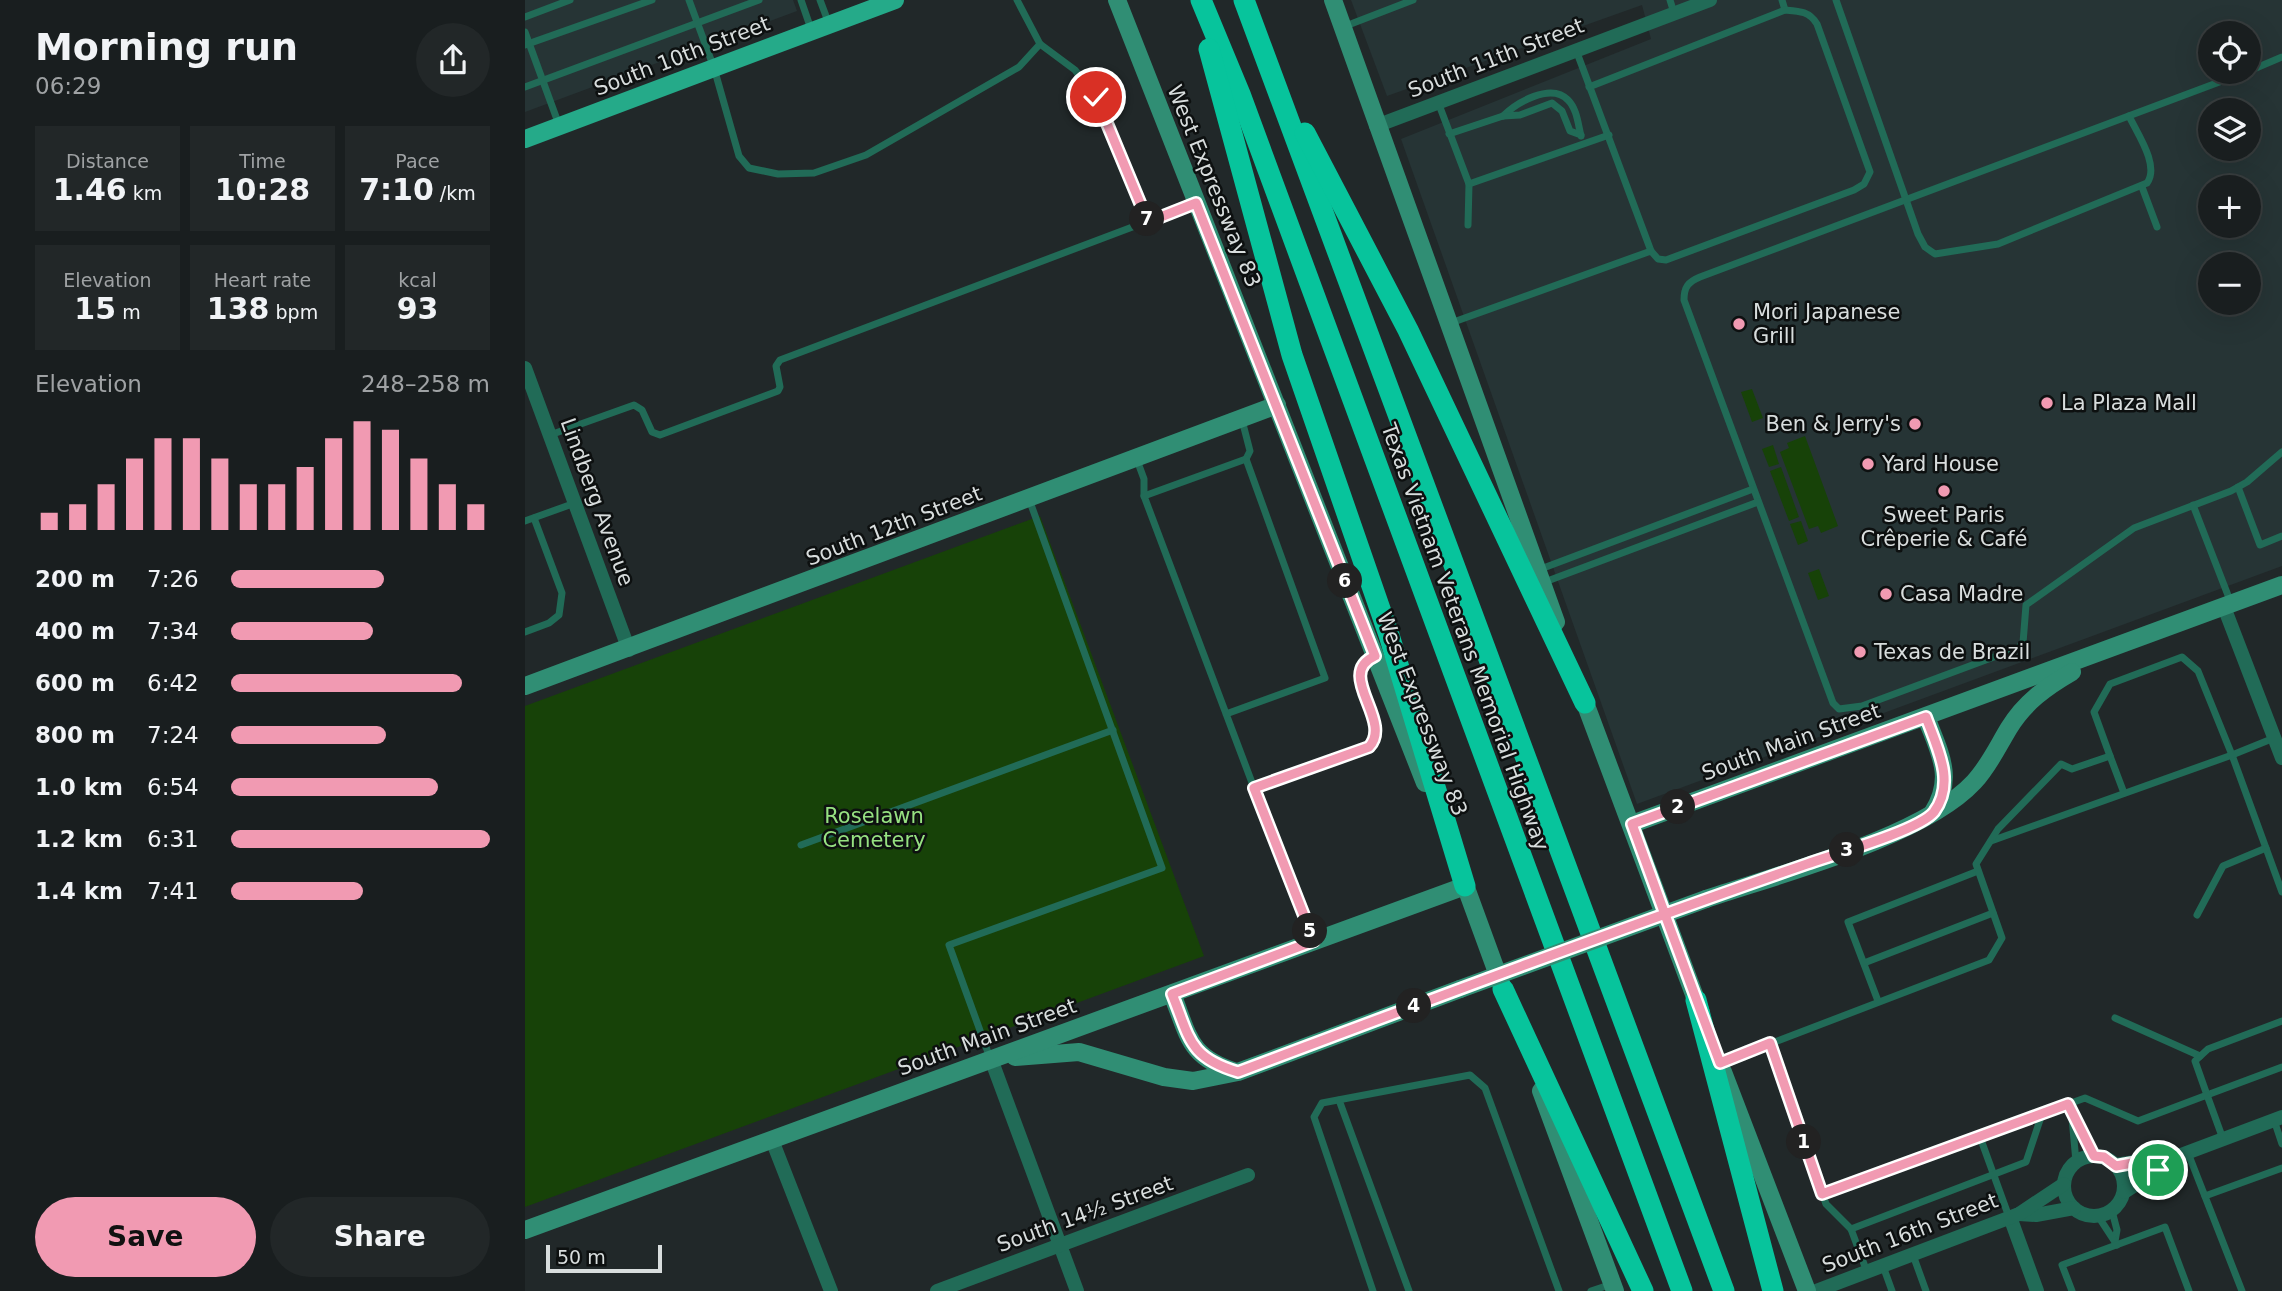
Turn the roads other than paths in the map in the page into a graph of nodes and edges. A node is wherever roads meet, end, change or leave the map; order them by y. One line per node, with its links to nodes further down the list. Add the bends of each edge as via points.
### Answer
1 (570, 0): 20 (lane)
2 (652, 0): 26 (lane)
3 (689, 0): 21 (lane)
4 (759, 0): 21 (lane)
5 (801, 0): 24 (lane)
6 (820, 0): 22 (lane)
7 (1017, 0): 27 (lane)
8 (1196, 0): 96 (highway, via 1292,355 1389,635)
9 (1201, 0): 155 (highway, Texas Vietnam Veterans Memorial Highway, via 1240,94)
10 (1244, 0): 29 (highway, Texas Vietnam Veterans Memorial Highway)
11 (1333, 0): 23 (street)
12 (1413, 0): 23 (lane)
13 (1710, 0): 18 (street, South 11th Street)
14 (1781, 0): 19 (lane)
15 (1836, 0): 48 (lane)
16 (886, 2): 22 (main road, South 10th Street)
17 (1122, 6): 49 (street, West Expressway 83)
18 (1672, 7): 28 (street, South 11th Street)
19 (1785, 10): 36 (lane); 53 (lane, via 1812,15 1817,24 1870,172 1864,184 1666,260)
20 (525, 17)
21 (697, 22): 32 (lane); 33 (lane)
22 (830, 25): 24 (main road, South 10th Street)
23 (1342, 27): 41 (street)
24 (812, 31): 32 (main road, South 10th Street)
25 (525, 32): 26 (lane)
26 (527, 44): 33 (lane)
27 (1039, 44): 32 (lane, via 1019,68 950,109 866,155 814,173 778,174 749,167 739,156); 50 (lane, via 1075,70 1096,97)
28 (1576, 50): 36 (lane); 37 (street, South 11th Street)
29 (1266, 57): 80 (highway, via 1408,330); 156 (highway, Texas Vietnam Veterans Memorial Highway)
30 (2282, 57): 31 (lane)
31 (2261, 65)
32 (714, 68): 40 (main road, South 10th Street)
33 (542, 81): 35 (lane); 40 (lane)
34 (2213, 84): 39 (lane)
35 (525, 87)
36 (1590, 87): 43 (lane)
37 (1437, 102): 41 (street, South 11th Street); 42 (lane)
38 (1503, 116): 42 (lane); 45 (lane, via 1552,103 1562,111 1570,131); 45 (lane, via 1515,104 1559,94 1574,109)
39 (2129, 116): 47 (lane, via 2152,167 2151,178); 48 (lane)
40 (560, 126): 44 (main road, South 10th Street)
41 (1376, 126): 54 (street)
42 (1449, 134): 46 (lane)
43 (1609, 135): 45 (lane); 53 (lane)
44 (525, 139)
45 (1583, 139): 46 (lane)
46 (1469, 184): 51 (lane)
47 (2142, 187): 48 (lane, via 1998,244 1935,254 1921,240); 52 (lane)
48 (1907, 198): 63 (lane, via 1700,276 1683,290)
49 (1196, 203): 50 (lane); 56 (street, West Expressway 83)
50 (1148, 222): 58 (lane, via 780,360 776,366 778,391 660,435 652,432 634,405)
51 (1468, 225)
52 (2157, 227)
53 (1651, 251): 54 (lane)
54 (1448, 325): 72 (street)
55 (525, 368): 58 (street, Lindberg Avenue)
56 (1277, 405): 57 (street, South 12th Street); 78 (street, West Expressway 83)
57 (1242, 419): 60 (street, South 12th Street); 61 (lane, via 1250,451)
58 (550, 435): 67 (street, Lindberg Avenue)
59 (2282, 452): 62 (lane)
60 (1136, 459): 64 (lane); 65 (street, South 12th Street)
61 (1245, 459): 64 (lane); 81 (lane, via 1325,678)
62 (2238, 487): 68 (lane); 71 (lane, via 2260,545)
63 (1753, 489): 66 (lane); 72 (lane)
64 (1145, 496): 81 (lane)
65 (1029, 499): 77 (street, South 12th Street); 83 (lane)
66 (1758, 502): 68 (lane, via 1839,709 2018,648 2023,643 2026,605 2134,528); 72 (lane)
67 (575, 503): 69 (lane); 77 (street, Lindberg Avenue)
68 (2193, 505): 74 (lane)
69 (534, 518): 70 (lane); 75 (lane, via 562,593 559,615)
70 (525, 521)
71 (2282, 537)
72 (1539, 577): 80 (street)
73 (2282, 585): 74 (street, South Main Street)
74 (2228, 606): 76 (street, South Main Street); 84 (street)
75 (525, 632)
76 (2111, 649): 82 (street, South Main Street); 90 (street, South Main Street, via 2047,686 2026,705 1974,783)
77 (629, 650): 79 (street, South 12th Street)
78 (1375, 656): 88 (lane, via 1360,668 1376,740 1369,747); 96 (street, West Expressway 83)
79 (525, 686)
80 (1585, 703): 91 (street)
81 (1226, 714): 88 (lane)
82 (1926, 717): 90 (street, via 1945,777 1944,794); 91 (street, South Main Street)
83 (1113, 730): 93 (lane); 110 (lane, via 1162,868 949,945)
84 (2274, 738): 85 (lane); 87 (street)
85 (2232, 755): 86 (lane, via 2198,671 2182,657 2110,684 2094,712); 89 (lane); 94 (lane)
86 (2110, 756): 89 (lane); 92 (lane, via 2072,769 2061,764)
87 (2282, 758)
88 (1254, 788): 100 (lane)
89 (2124, 793): 92 (lane)
90 (1932, 815): 113 (street, South Main Street, bridge)
91 (1632, 824): 104 (street)
92 (1990, 842): 95 (lane, via 1976,864)
93 (801, 845)
94 (2266, 848): 97 (lane); 99 (lane, via 2223,866)
95 (1978, 870): 98 (lane); 101 (lane, via 1848,922)
96 (1465, 886): 100 (street, South Main Street); 102 (street, West Expressway 83)
97 (2282, 892)
98 (1993, 913): 101 (lane); 105 (lane, via 2002,939 1989,960)
99 (2197, 915)
100 (1314, 941): 103 (street, South Main Street)
101 (1864, 963): 105 (lane)
102 (1503, 989): 146 (street, West Expressway 83); 154 (highway)
103 (1172, 994): 110 (street, South Main Street); 113 (street, via 1199,1056)
104 (1696, 1000): 111 (street); 157 (highway)
105 (1878, 1001): 108 (lane)
106 (2115, 1018): 109 (lane)
107 (2282, 1021): 109 (lane)
108 (1770, 1043): 111 (lane); 134 (lane)
109 (2200, 1056): 114 (lane, via 2195,1061)
110 (991, 1059): 113 (street, South Main Street, via 1079,1052 1193,1081); 122 (street, South Main Street); 142 (street)
111 (1720, 1063): 158 (street)
112 (2282, 1067): 114 (lane)
113 (1238, 1072)
114 (2207, 1095): 116 (lane, via 2137,1121 2085,1098); 121 (lane)
115 (1339, 1100): 150 (lane, via 1322,1103 1314,1117); 151 (lane); 152 (lane, via 1470,1075 1485,1088)
116 (2068, 1104): 117 (lane); 118 (lane)
117 (2042, 1114): 120 (lane); 131 (lane, via 2026,1162)
118 (2072, 1117): 125 (lane); 127 (lane)
119 (2278, 1118): 121 (street); 123 (lane)
120 (1980, 1136): 131 (lane); 134 (lane)
121 (2223, 1139): 124 (street)
122 (772, 1140): 140 (street, South Main Street); 147 (street)
123 (2282, 1144)
124 (2188, 1152): 126 (street); 135 (lane)
125 (2094, 1156): 127 (street); 128 (street)
126 (2165, 1161): 128 (street); 133 (street)
127 (2076, 1162): 132 (street)
128 (2116, 1166): 133 (street, via 2124,1178)
129 (2282, 1168): 135 (lane)
130 (1248, 1175): 142 (street, South 14½ Street)
131 (1994, 1175): 138 (lane); 139 (lane)
132 (2064, 1184): 136 (street); 138 (street)
133 (2124, 1192): 137 (street)
134 (1822, 1194): 139 (lane)
135 (2206, 1196): 165 (lane)
136 (2074, 1208): 137 (street, via 2085,1215); 138 (street)
137 (2105, 1214): 141 (lane, via 2107,1234); 141 (lane, via 2117,1230)
138 (2015, 1215): 143 (street, South 16th Street); 162 (street)
139 (1851, 1229): 145 (lane)
140 (525, 1230)
141 (2116, 1243): 163 (lane, via 2062,1265); 164 (lane, via 2165,1227)
142 (1059, 1246): 148 (street, South 14½ Street); 149 (street)
143 (1913, 1254): 144 (street, South 16th Street); 161 (lane)
144 (1882, 1266): 145 (street, South 16th Street); 160 (lane)
145 (1867, 1272): 159 (street, South 16th Street)
146 (1614, 1288): 153 (lane)
147 (831, 1291)
148 (937, 1291)
149 (1077, 1291)
150 (1373, 1291)
151 (1409, 1291)
152 (1559, 1291)
153 (1591, 1291)
154 (1643, 1291)
155 (1682, 1291)
156 (1724, 1291)
157 (1773, 1291)
158 (1807, 1291)
159 (1816, 1291)
160 (1892, 1291)
161 (1926, 1291)
162 (2038, 1291)
163 (2072, 1291)
164 (2189, 1291)
165 (2242, 1291)

